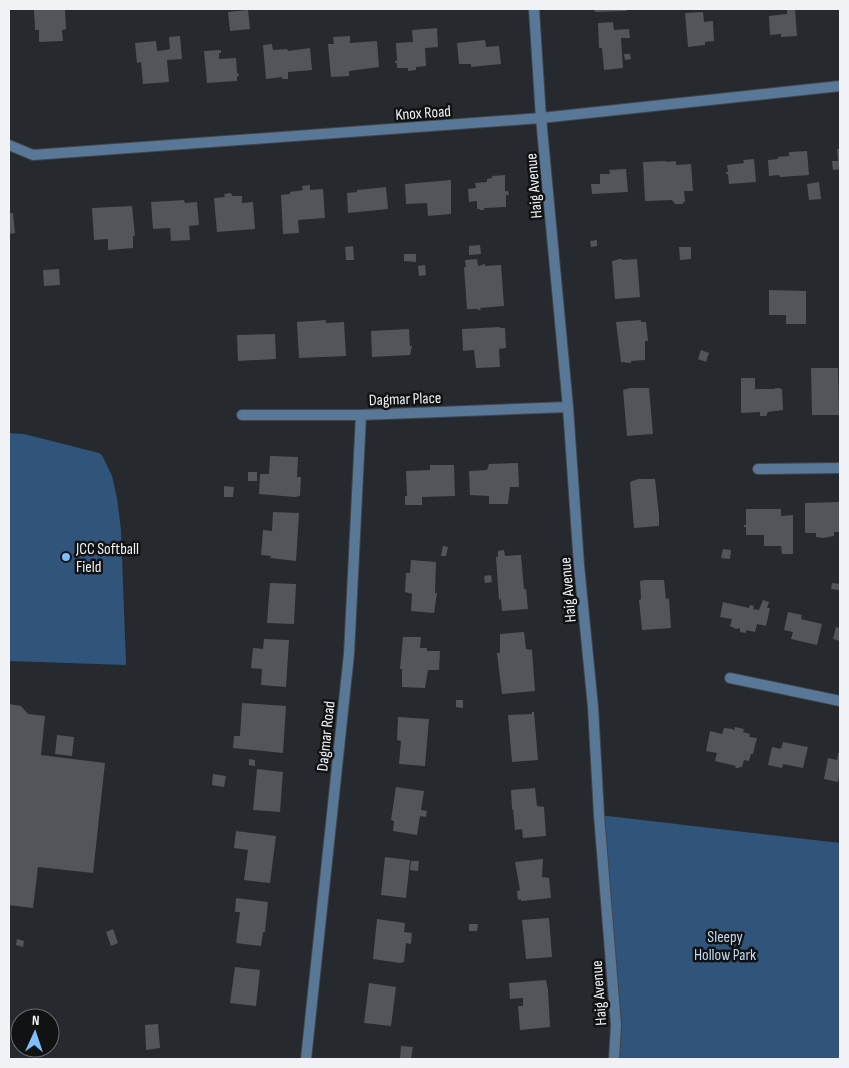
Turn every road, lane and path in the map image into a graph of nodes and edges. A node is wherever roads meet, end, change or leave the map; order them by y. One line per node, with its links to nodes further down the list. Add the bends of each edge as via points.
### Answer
1 (534, 9): 3 (street, Haig Avenue)
2 (840, 86): 3 (street, Knox Road)
3 (541, 118): 4 (street, Knox Road, via 33,156); 5 (street, Haig Avenue)
4 (9, 145)
5 (568, 407): 6 (street, Dagmar Place); 13 (street, Haig Avenue, via 616,1025)
6 (361, 415): 7 (street, Dagmar Place); 12 (street, Dagmar Road, via 348,654)
7 (242, 416)
8 (840, 468): 9 (street)
9 (758, 469)
10 (730, 678): 11 (street)
11 (840, 702)
12 (306, 1059)
13 (614, 1059)

